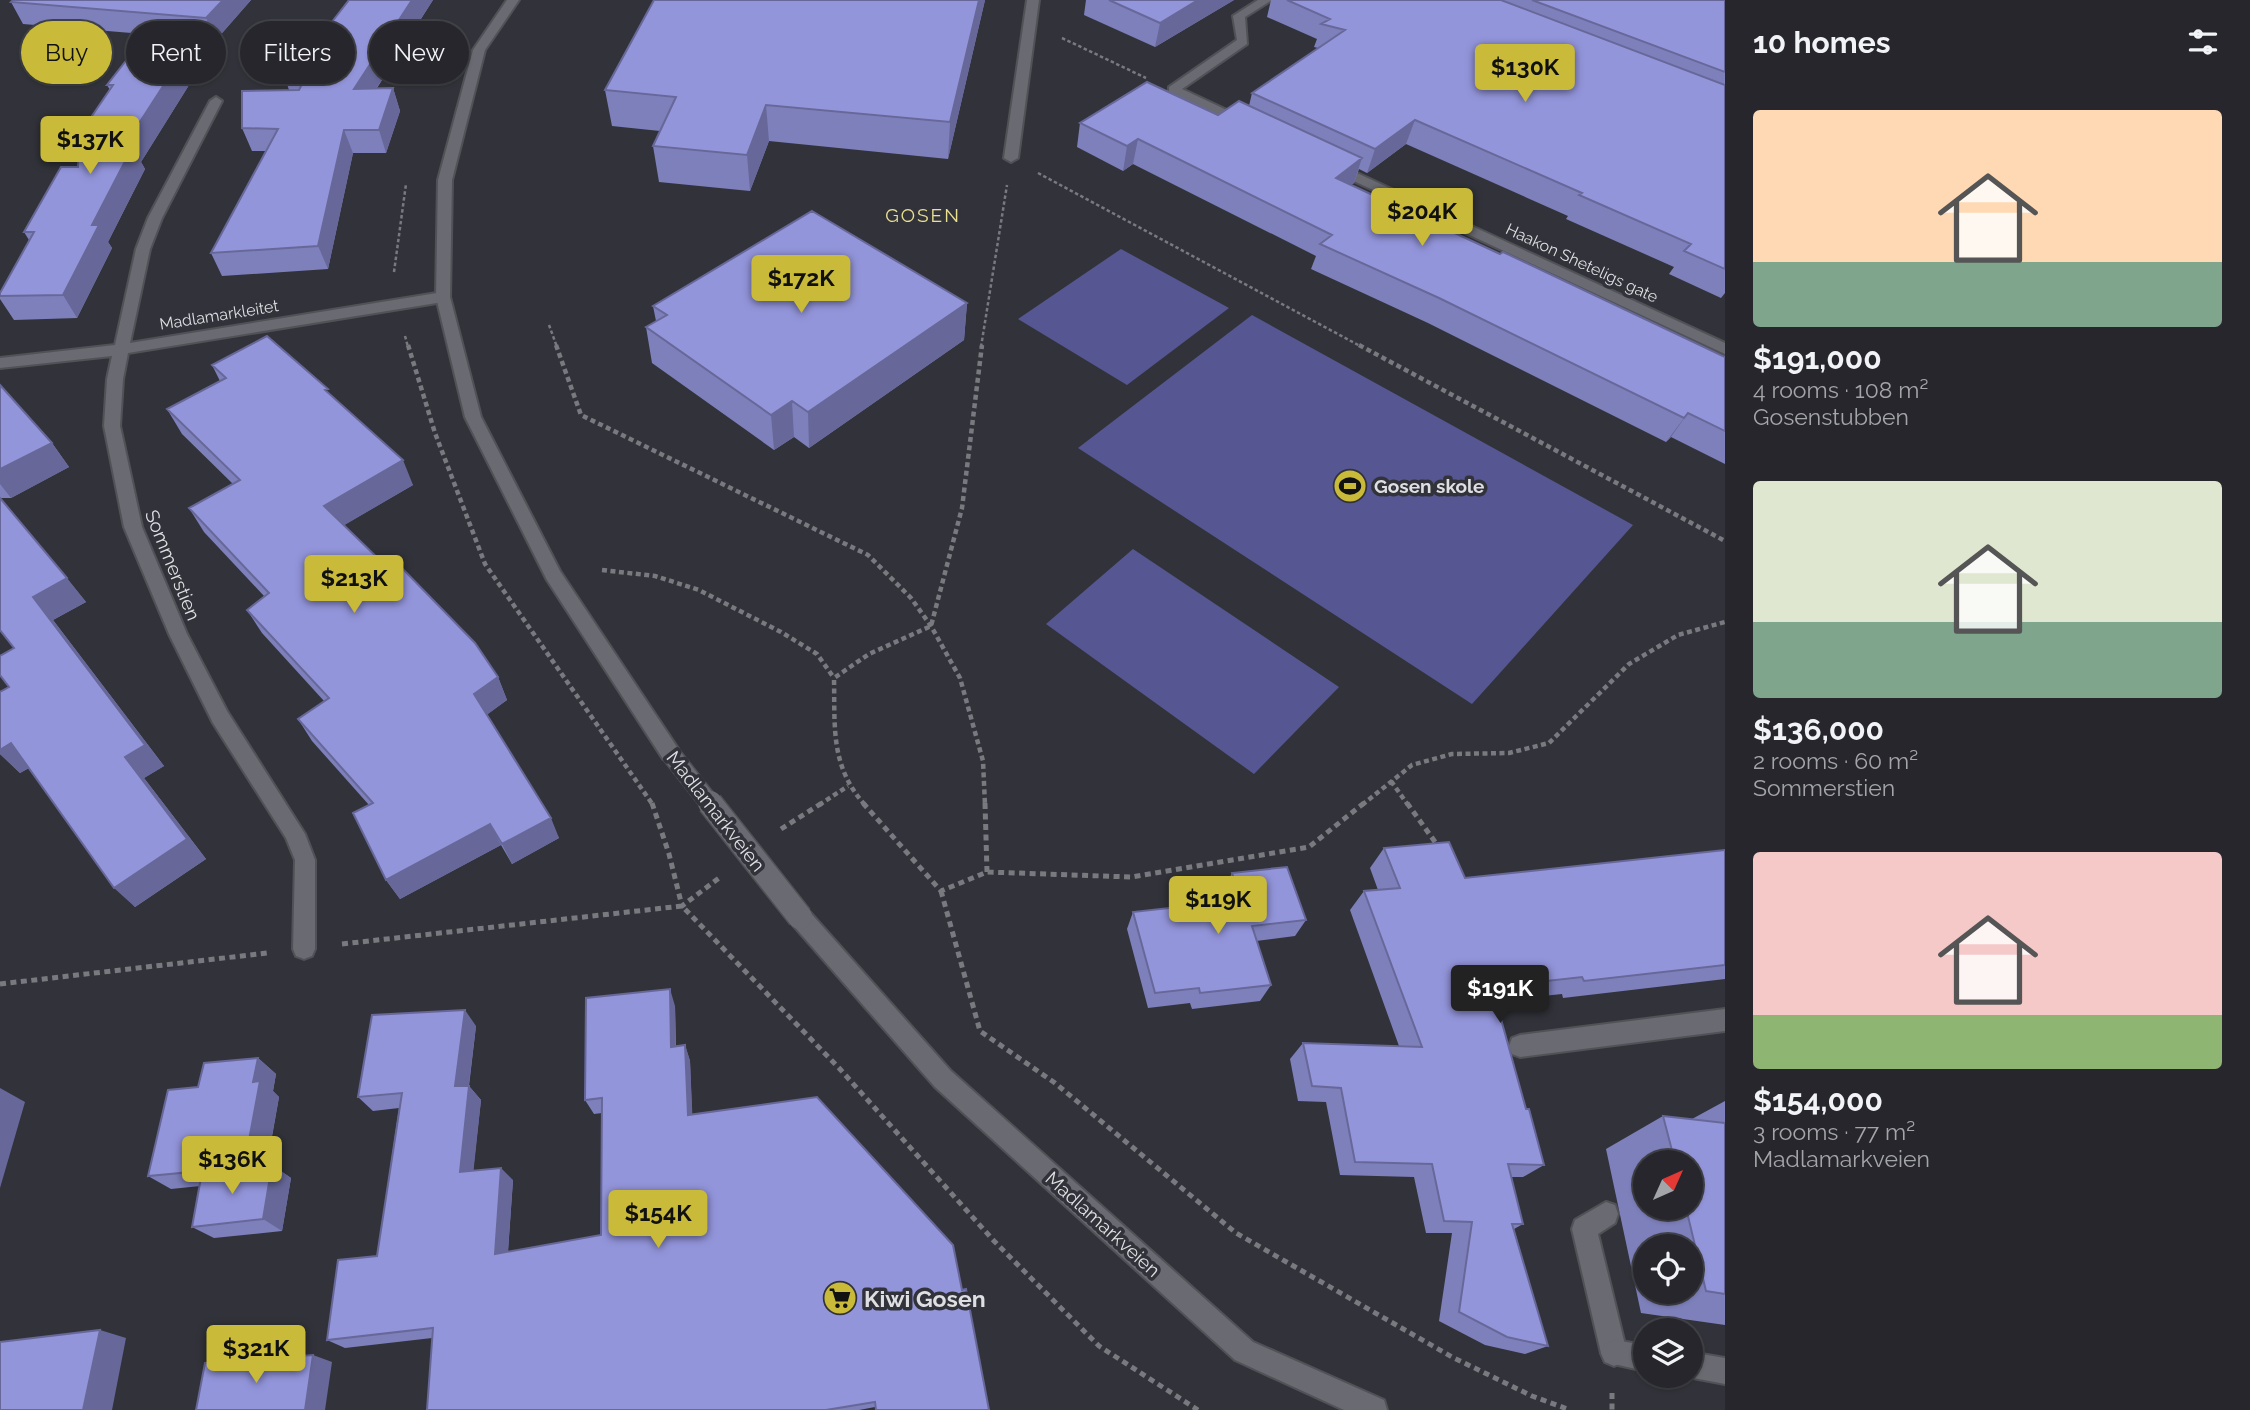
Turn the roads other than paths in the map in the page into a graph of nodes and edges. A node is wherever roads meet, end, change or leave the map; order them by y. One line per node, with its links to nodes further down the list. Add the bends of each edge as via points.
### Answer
1 (513, 0): 8 (street, Madlamarkveien, via 479,50 445,180)
2 (1034, 0): 6 (street)
3 (1266, 0): 5 (street, via 1239,16 1243,41 1173,90)
4 (216, 102): 9 (street, Sommerstien, via 143,249)
5 (1261, 132)
6 (1011, 158)
7 (1324, 161): 10 (street, Haakon Sheteligs gate)
8 (443, 297): 9 (street, Madlamarkleitet); 19 (street, Madlamarkveien, bridge, via 473,417 552,575 670,753 800,917 943,1079 1244,1351)
9 (122, 348): 11 (street, Madlamarkleitet); 12 (street, Sommerstien, via 112,426 133,527 178,634 220,717 295,834 305,860)
10 (1725, 349)
11 (0, 363)
12 (304, 949)
13 (1725, 1020): 14 (street)
14 (1520, 1046)
15 (1606, 1214): 16 (street, via 1584,1229 1614,1353)
16 (1633, 1356)
17 (1703, 1367): 18 (street)
18 (1725, 1371)
19 (1374, 1410)

